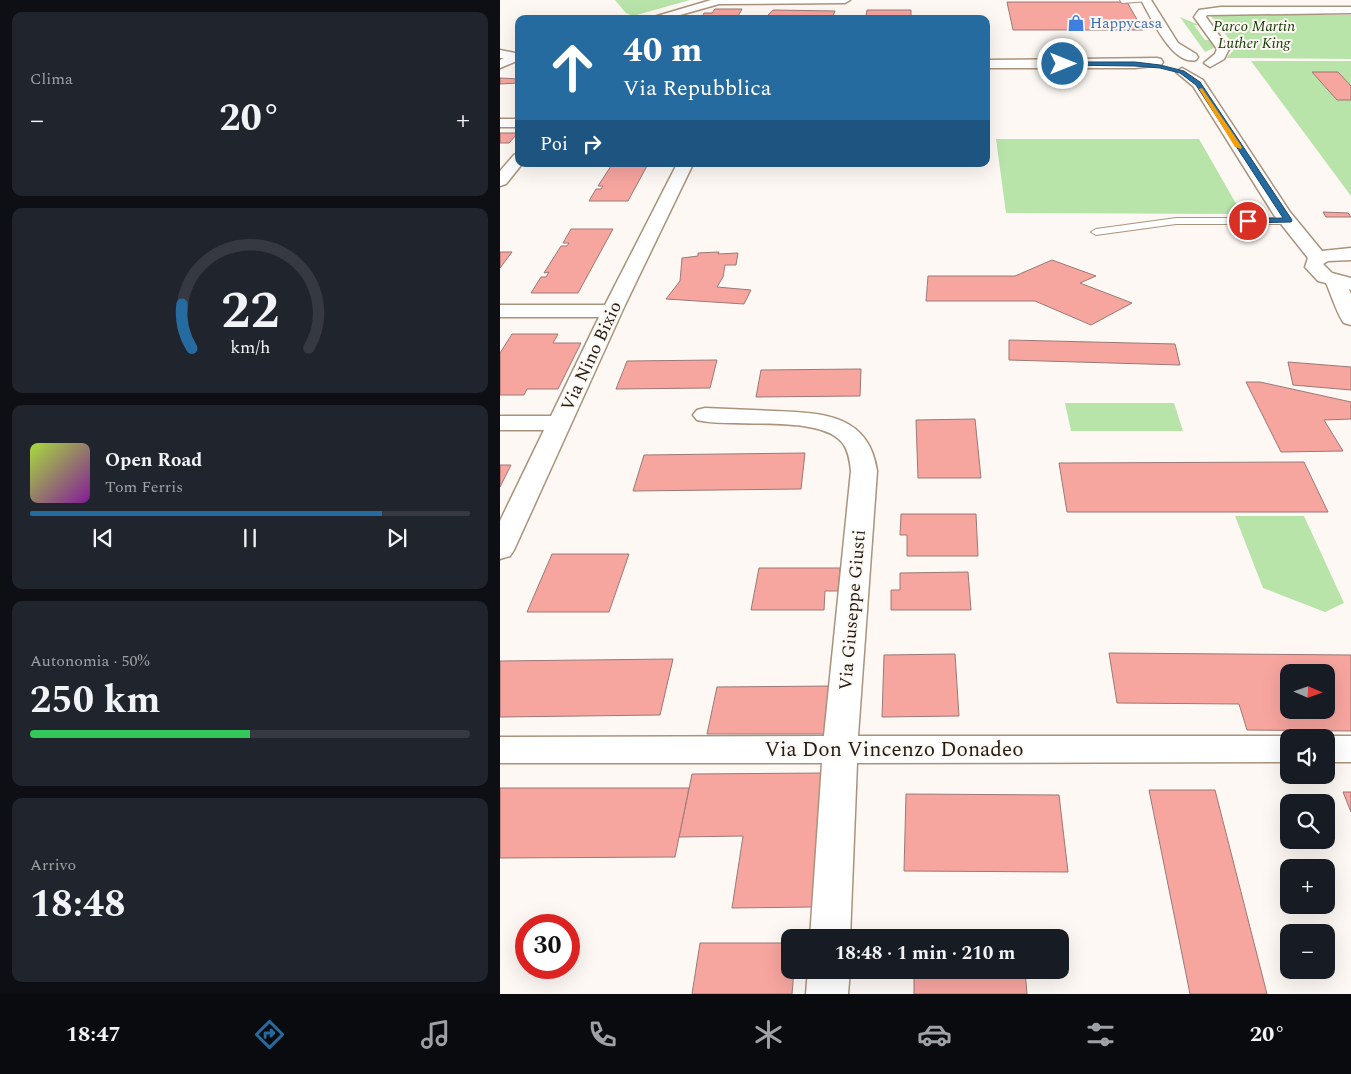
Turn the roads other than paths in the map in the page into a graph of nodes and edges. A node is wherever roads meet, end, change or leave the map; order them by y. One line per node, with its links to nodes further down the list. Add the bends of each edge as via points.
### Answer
1 (845, 0): 5 (street, via 760,7)
2 (1122, 0): 3 (lane)
3 (1133, 0): 4 (lane)
4 (1146, 0): 8 (street)
5 (714, 1): 7 (street)
6 (1351, 10): 13 (street, via 1202,12 1200,17 1223,52)
7 (666, 15)
8 (1172, 51): 12 (street); 13 (street)
9 (515, 58): 10 (street)
10 (500, 59)
11 (990, 64): 12 (street)
12 (1158, 64): 13 (street, via 1182,72)
13 (1200, 67): 19 (street)
14 (500, 123): 15 (street)
15 (515, 123)
16 (515, 163): 18 (street)
17 (684, 167): 25 (street, Via Nino Bixio)
18 (500, 181)
19 (1288, 220): 20 (lane, via 1176,221); 21 (street); 22 (street)
20 (1096, 232)
21 (1346, 254): 22 (street)
22 (1318, 258): 23 (street, via 1314,267 1325,277)
23 (1343, 282): 26 (street)
24 (500, 311): 25 (street)
25 (613, 311): 29 (street, Via Nino Bixio)
26 (1351, 314)
27 (705, 416): 31 (street, Via Giuseppe Giusti, via 819,420 842,429 860,448 864,472)
28 (500, 423): 29 (street)
29 (559, 423): 30 (street, Via Nino Bixio)
30 (500, 550)
31 (840, 748): 32 (street, Via Don Vincenzo Donadeo); 35 (street, Via Don Vincenzo Donadeo); 36 (street, Via Giuseppe Giusti)
32 (1280, 749)
33 (1335, 749): 34 (street)
34 (1351, 749)
35 (500, 750)
36 (830, 929)
37 (828, 979): 38 (street)
38 (827, 994)

